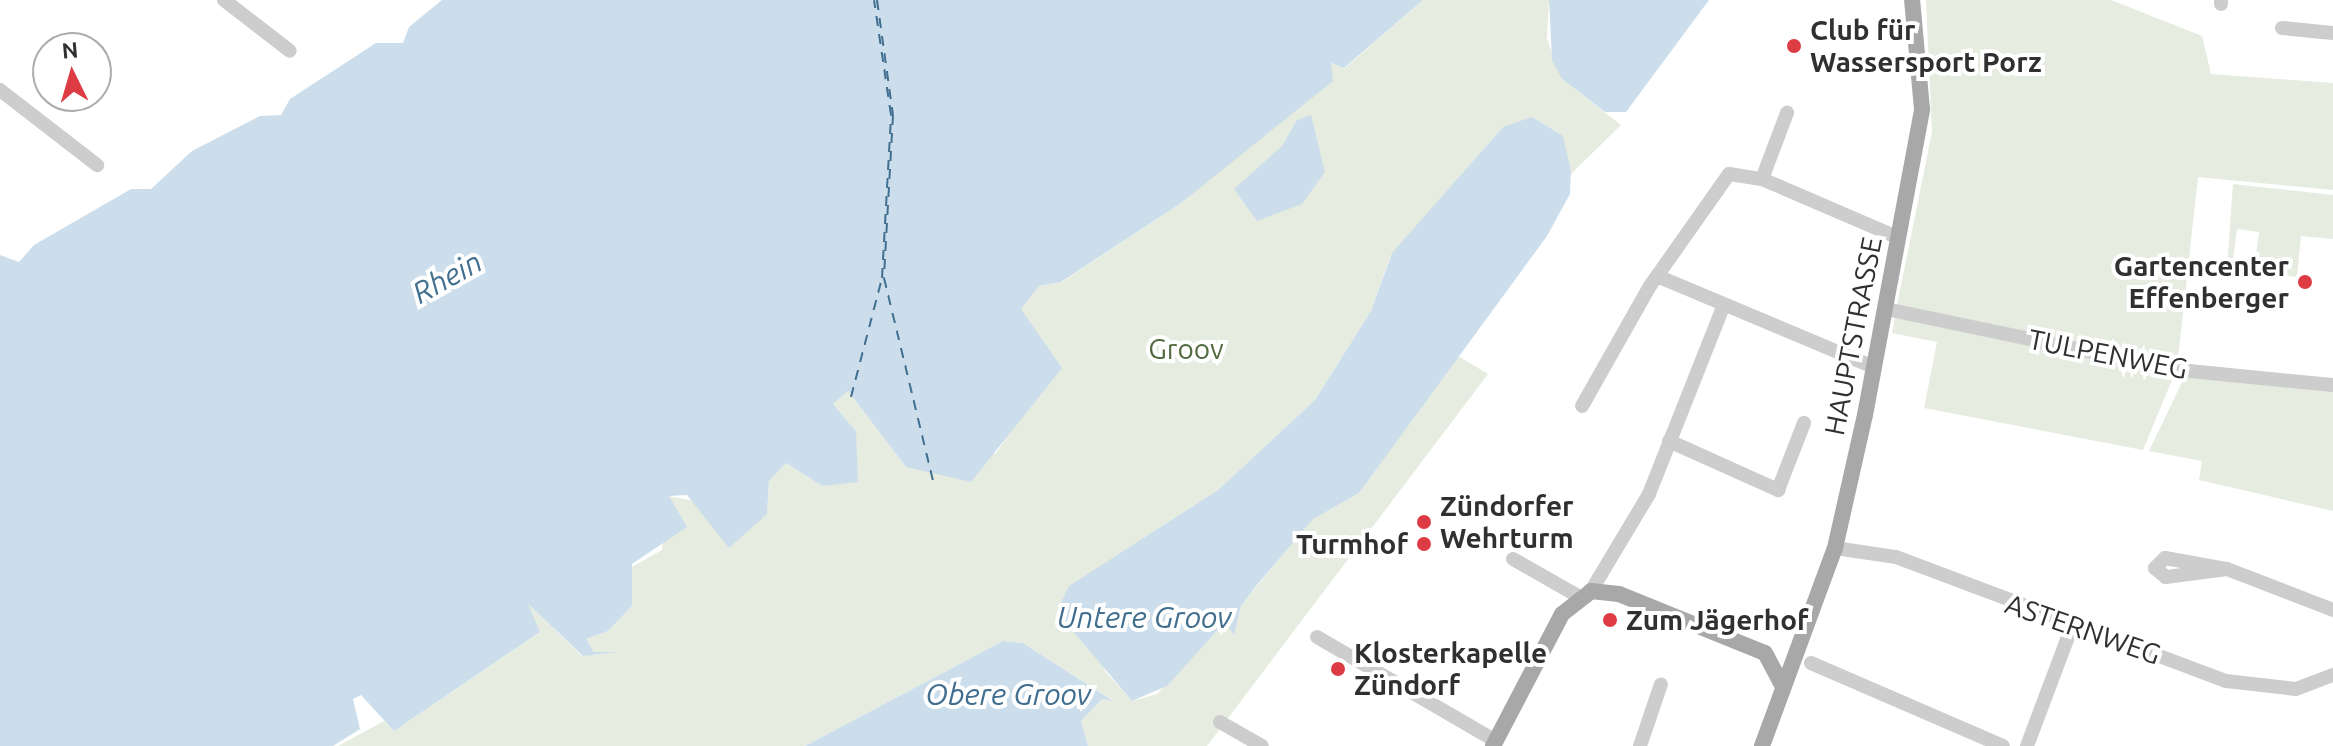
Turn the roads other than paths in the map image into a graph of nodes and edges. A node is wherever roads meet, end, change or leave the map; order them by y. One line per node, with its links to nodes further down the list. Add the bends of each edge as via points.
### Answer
1 (224, 0): 5 (street)
2 (1912, 0): 10 (main road, HAUPTSTRASSE, via 1922,109)
3 (2282, 28): 4 (street)
4 (2333, 33)
5 (290, 51)
6 (0, 90): 8 (street)
7 (1787, 113): 9 (street)
8 (97, 165)
9 (1762, 179): 10 (street); 11 (street, via 1729,174)
10 (1899, 238): 13 (main road, HAUPTSTRASSE)
11 (1657, 276): 12 (street); 16 (street)
12 (1724, 305): 14 (street); 18 (street)
13 (1886, 309): 14 (main road, HAUPTSTRASSE); 15 (street, TULPENWEG, via 2179,370)
14 (1874, 367): 19 (main road, HAUPTSTRASSE)
15 (2333, 385)
16 (1582, 406)
17 (1804, 423): 18 (street, via 1778,490)
18 (1669, 441): 22 (street, via 1649,494)
19 (1835, 548): 24 (street, ASTERNWEG, via 1896,557); 25 (main road, HAUPTSTRASSE)
20 (1513, 559): 22 (street)
21 (2227, 569): 23 (street)
22 (1585, 593): 27 (main road, via 1619,594); 33 (main road)
23 (2333, 610)
24 (2071, 629): 29 (street, ASTERNWEG, via 2264,688 2296,689); 38 (street)
25 (1801, 635): 27 (main road); 31 (main road, HAUPTSTRASSE)
26 (1317, 637): 33 (street)
27 (1765, 653): 31 (main road)
28 (1811, 663): 37 (street)
29 (2333, 675)
30 (1661, 684): 35 (street)
31 (1783, 687): 36 (main road, HAUPTSTRASSE)
32 (1220, 722): 34 (street)
33 (1495, 743)
34 (1262, 746)
35 (1640, 746)
36 (1762, 746)
37 (2003, 746)
38 (2027, 746)

